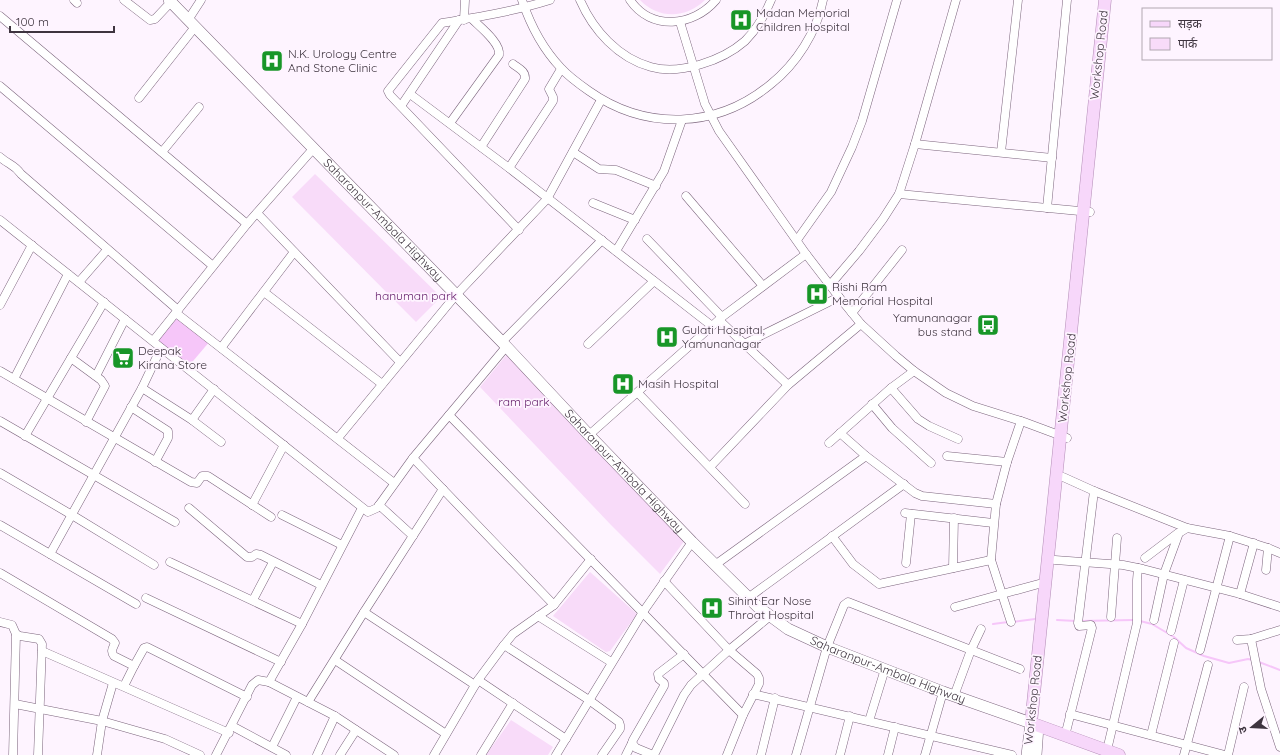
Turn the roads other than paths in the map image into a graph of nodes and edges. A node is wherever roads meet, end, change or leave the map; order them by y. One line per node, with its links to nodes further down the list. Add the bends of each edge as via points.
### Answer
1 (124, 0): 16 (street, via 150,20 156,20)
2 (201, 0): 21 (street)
3 (465, 0): 19 (street)
4 (550, 0): 17 (street)
5 (580, 0): 23 (street, via 586,15 598,31 628,57 652,67 669,69)
6 (630, 0): 20 (street, via 647,16 663,21)
7 (716, 0): 20 (street, via 695,17)
8 (771, 0): 23 (street, via 766,12 744,41 719,58)
9 (823, 0): 31 (street, via 806,43 782,74 749,100)
10 (897, 0): 57 (street, via 852,147 831,192)
11 (956, 0): 34 (street)
12 (1018, 0): 39 (street)
13 (1067, 0): 41 (street)
14 (1105, 0): 49 (main road, Workshop Road)
15 (1113, 0): 49 (main road, Workshop Road)
16 (170, 1): 21 (main road, Saharanpur-Ambala Highway)
17 (523, 4): 19 (street); 24 (street, via 544,47)
18 (0, 16): 37 (street)
19 (465, 20): 26 (street); 29 (street, via 442,23 389,89 390,95); 33 (street, via 496,43 500,51)
20 (680, 22): 23 (street)
21 (192, 24): 27 (street); 36 (main road, Saharanpur-Ambala Highway)
22 (513, 64): 35 (street, via 524,72 525,79)
23 (692, 66): 31 (street)
24 (561, 69): 28 (street); 42 (street, via 549,89 553,101)
25 (0, 86): 64 (street)
26 (410, 94): 29 (street); 33 (street)
27 (139, 98)
28 (601, 100): 32 (street, via 637,115); 38 (street)
29 (401, 106): 54 (street)
30 (199, 107): 37 (street)
31 (710, 116): 32 (street); 57 (street)
32 (682, 120): 43 (street, via 668,164)
33 (450, 123): 35 (street)
34 (915, 144): 39 (street); 44 (street)
35 (481, 147): 42 (street)
36 (313, 149): 50 (street); 71 (main road, Saharanpur-Ambala Highway)
37 (162, 152): 53 (street)
38 (573, 152): 43 (street, via 599,168 616,170); 46 (street)
39 (1001, 152): 41 (street)
40 (0, 157): 59 (street, via 14,166)
41 (1052, 158): 48 (street)
42 (509, 168): 46 (street)
43 (656, 186): 52 (street)
44 (899, 194): 48 (street); 68 (street, via 859,251)
45 (686, 196): 69 (street)
46 (547, 199): 54 (street); 56 (street)
47 (593, 203): 52 (street)
48 (1047, 208): 49 (street)
49 (1087, 212): 110 (main road, Workshop Road)
50 (257, 213): 53 (street); 62 (street)
51 (0, 220): 58 (street)
52 (635, 220): 61 (street)
53 (247, 224): 64 (street)
54 (519, 230): 71 (street)
55 (647, 239): 77 (street)
56 (602, 240): 61 (street); 82 (street)
57 (797, 240): 63 (street)
58 (32, 245): 65 (street); 74 (street)
59 (107, 250): 67 (street); 75 (street)
60 (902, 250): 76 (street)
61 (616, 251): 66 (street)
62 (294, 252): 70 (street); 88 (street)
63 (806, 254): 68 (street); 69 (street)
64 (213, 266): 75 (street)
65 (68, 274): 67 (street); 92 (street)
66 (654, 281): 80 (street); 83 (street)
67 (79, 282): 73 (street)
68 (830, 285): 72 (street)
69 (763, 286): 77 (street)
70 (264, 292): 86 (street); 93 (street)
71 (456, 295): 82 (main road, Saharanpur-Ambala Highway); 88 (street)
72 (839, 297): 76 (street); 84 (street)
73 (104, 302): 78 (street); 87 (street)
74 (0, 305)
75 (177, 312): 81 (street); 86 (street)
76 (852, 313): 79 (street)
77 (720, 318): 80 (street); 84 (street)
78 (124, 319): 81 (street); 91 (street)
79 (861, 324): 90 (street); 94 (street)
80 (712, 326): 98 (street)
81 (153, 341): 85 (street)
82 (504, 344): 102 (street); 108 (main road, Saharanpur-Ambala Highway)
83 (588, 344)
84 (744, 344): 94 (street)
85 (161, 348): 95 (street); 97 (street)
86 (221, 348): 112 (street)
87 (71, 358): 91 (street); 99 (street)
88 (400, 362): 93 (street)
89 (0, 371): 92 (street)
90 (914, 371): 96 (street); 105 (street, via 959,400)
91 (96, 376): 106 (street, via 105,386)
92 (14, 379): 99 (street)
93 (382, 384): 112 (street)
94 (788, 385): 123 (street)
95 (142, 388): 101 (street); 103 (street)
96 (891, 388): 100 (street); 113 (street, via 918,419)
97 (214, 390): 103 (street); 116 (street)
98 (638, 392): 108 (street); 123 (street)
99 (47, 397): 106 (street); 109 (street)
100 (872, 404): 107 (street); 122 (street, via 892,428)
101 (131, 407): 111 (street); 120 (street, via 168,431 168,438)
102 (449, 415): 119 (street); 157 (street)
103 (192, 420): 114 (street)
104 (0, 421): 109 (street)
105 (1021, 421): 110 (street); 121 (street)
106 (86, 422): 111 (street)
107 (840, 433): 115 (street); 117 (street)
108 (589, 435): 150 (main road, Saharanpur-Ambala Highway)
109 (25, 436): 125 (street)
110 (1064, 437): 126 (main road, Workshop Road); 174 (main road, Workshop Road)
111 (114, 438): 120 (street); 125 (street)
112 (338, 438): 127 (street)
113 (958, 439)
114 (221, 442)
115 (829, 444)
116 (284, 445): 133 (street); 136 (street)
117 (866, 456): 128 (street); 166 (street)
118 (947, 456): 121 (street)
119 (414, 458): 127 (street); 129 (street)
120 (155, 462): 133 (street, via 194,483 202,476 208,476)
121 (1007, 462): 132 (street)
122 (931, 463)
123 (710, 467): 131 (street)
124 (0, 473): 137 (street)
125 (94, 476): 137 (street); 141 (street)
126 (1063, 477): 130 (street); 159 (main road, Workshop Road)
127 (394, 483): 134 (street)
128 (904, 484): 132 (street, via 922,496); 147 (street)
129 (443, 489): 146 (street); 183 (street)
130 (1094, 491): 144 (street); 162 (street)
131 (746, 504)
132 (996, 504): 142 (street)
133 (252, 505): 139 (street)
134 (379, 505): 136 (street, via 370,512); 146 (street)
135 (189, 508): 161 (street, via 247,557 257,554)
136 (362, 508): 152 (street)
137 (72, 515): 155 (street); 165 (street)
138 (282, 515): 152 (street)
139 (271, 517)
140 (954, 518): 142 (street); 163 (street, via 908,513); 167 (street)
141 (175, 522)
142 (994, 523): 158 (street)
143 (0, 525): 155 (street)
144 (1187, 528): 145 (street); 148 (street)
145 (1179, 533): 156 (street); 171 (street)
146 (413, 536): 186 (street)
147 (832, 536): 167 (street, via 853,564 880,584); 180 (street)
148 (1230, 536): 151 (street); 176 (street)
149 (1117, 538): 164 (street)
150 (692, 542): 166 (main road, Saharanpur-Ambala Highway); 173 (street)
151 (1254, 543): 153 (street); 178 (street)
152 (342, 545): 175 (street)
153 (1268, 548): 154 (street); 169 (street)
154 (1280, 553)
155 (50, 554): 182 (street)
156 (1145, 558)
157 (591, 559): 183 (street); 187 (street)
158 (991, 560): 167 (street); 177 (street)
159 (1055, 560): 162 (street); 240 (main road, Workshop Road)
160 (170, 562): 181 (street)
161 (273, 562): 175 (street); 181 (street)
162 (1086, 562): 164 (street); 234 (street, via 1078,621 1079,626 1091,625 1092,628)
163 (906, 563)
164 (1115, 564): 168 (street); 190 (street)
165 (154, 565)
166 (716, 565): 180 (main road, Saharanpur-Ambala Highway)
167 (953, 568)
168 (1138, 568): 171 (street); 241 (street, via 1137,621)
169 (1266, 570)
170 (0, 573): 213 (street, via 112,639 115,643 112,654)
171 (1164, 574): 172 (street); 191 (street)
172 (1184, 580): 176 (street); 197 (street)
173 (664, 581): 187 (street); 204 (street)
174 (1046, 582): 177 (street); 240 (main road, Workshop Road)
175 (321, 585): 194 (street)
176 (1216, 588): 178 (street); 206 (street)
177 (1002, 594): 184 (street); 193 (street)
178 (1240, 594): 185 (street)
179 (146, 598): 210 (street)
180 (748, 598): 189 (main road, Saharanpur-Ambala Highway)
181 (253, 600): 194 (street)
182 (136, 604)
183 (554, 605): 188 (street)
184 (955, 607)
185 (1280, 607)
186 (364, 612): 209 (street); 219 (street)
187 (643, 612): 208 (street); 211 (street)
188 (538, 616): 202 (street, via 513,634); 211 (street)
189 (770, 617): 203 (main road, Saharanpur-Ambala Highway, via 788,629); 204 (street)
190 (1111, 617)
191 (1154, 620)
192 (0, 622): 198 (street, via 12,625)
193 (1011, 622)
194 (302, 624): 210 (street)
195 (981, 629): 205 (street)
196 (1280, 630): 199 (street)
197 (1171, 631)
198 (16, 634): 207 (street, via 39,639); 231 (street)
199 (1251, 639): 200 (street); 249 (street, via 1261,689)
200 (1236, 640)
201 (1174, 643): 246 (street)
202 (504, 645): 219 (street); 228 (street)
203 (827, 647): 205 (street, via 844,605 848,602); 214 (main road, Saharanpur-Ambala Highway); 232 (street)
204 (729, 650): 216 (street); 223 (street, via 760,678)
205 (971, 650): 215 (street); 225 (street)
206 (1200, 650)
207 (42, 651): 217 (street); 233 (street)
208 (684, 654): 216 (street); 251 (street, via 658,674 664,686)
209 (335, 660): 229 (street); 245 (street)
210 (281, 662): 218 (street)
211 (611, 662): 228 (street)
212 (1208, 665): 252 (street)
213 (134, 666): 220 (street); 226 (street, via 144,648 147,648)
214 (885, 669): 222 (main road, Saharanpur-Ambala Highway); 239 (street)
215 (1020, 669)
216 (703, 674): 235 (street); 271 (street, via 684,696)
217 (113, 682): 220 (street); 238 (street)
218 (269, 682): 224 (street); 226 (street, via 255,681)
219 (477, 683): 230 (street); 245 (street)
220 (124, 686): 243 (street)
221 (1244, 687): 285 (street)
222 (943, 692): 225 (main road, Saharanpur-Ambala Highway); 247 (street)
223 (753, 694): 227 (street); 235 (street)
224 (297, 696): 229 (street); 254 (street)
225 (954, 696): 240 (main road, Saharanpur-Ambala Highway)
226 (247, 697): 243 (street)
227 (775, 698): 232 (street); 273 (street)
228 (590, 700): 250 (street); 269 (street, via 620,725 620,729)
229 (308, 702): 236 (street)
230 (513, 703): 250 (street); 267 (street)
231 (15, 704): 233 (street); 258 (street)
232 (809, 706): 237 (street); 274 (street)
233 (39, 709): 238 (street); 259 (street)
234 (1070, 714): 241 (street); 248 (street)
235 (743, 715): 272 (street)
236 (335, 716): 244 (street); 264 (street)
237 (850, 716): 239 (street); 275 (street)
238 (102, 721): 260 (street); 261 (street, via 165,739)
239 (869, 721): 242 (street)
240 (1035, 724): 248 (main road, Saharanpur-Ambala Highway); 280 (main road, Workshop Road); 281 (main road, Workshop Road)
241 (1113, 726): 246 (street); 256 (street)
242 (895, 727): 247 (street); 276 (street)
243 (231, 729): 254 (street); 262 (street)
244 (356, 730): 257 (street); 265 (street)
245 (446, 734): 266 (street)
246 (1151, 735): 252 (street)
247 (930, 736): 253 (street); 277 (street)
248 (1065, 736): 256 (main road, Saharanpur-Ambala Highway)
249 (1278, 738): 255 (street)
250 (566, 739): 268 (street)
251 (632, 743): 270 (street); 271 (street, via 636,748)
252 (1188, 745): 283 (street); 284 (street)
253 (976, 746): 278 (street); 279 (street)
254 (272, 747): 263 (street)
255 (1280, 748)
256 (1107, 750): 282 (main road, Saharanpur-Ambala Highway)
257 (392, 754)
258 (13, 755)
259 (38, 755)
260 (98, 755)
261 (200, 755)
262 (216, 755)
263 (286, 755)
264 (317, 755)
265 (340, 755)
266 (434, 755)
267 (481, 755)
268 (556, 755)
269 (602, 755)
270 (626, 755)
271 (654, 755)
272 (727, 755)
273 (761, 755)
274 (796, 755)
275 (840, 755)
276 (888, 755)
277 (925, 755)
278 (978, 755)
279 (1012, 755)
280 (1027, 755)
281 (1036, 755)
282 (1119, 755)
283 (1184, 755)
284 (1225, 755)
285 (1228, 755)

